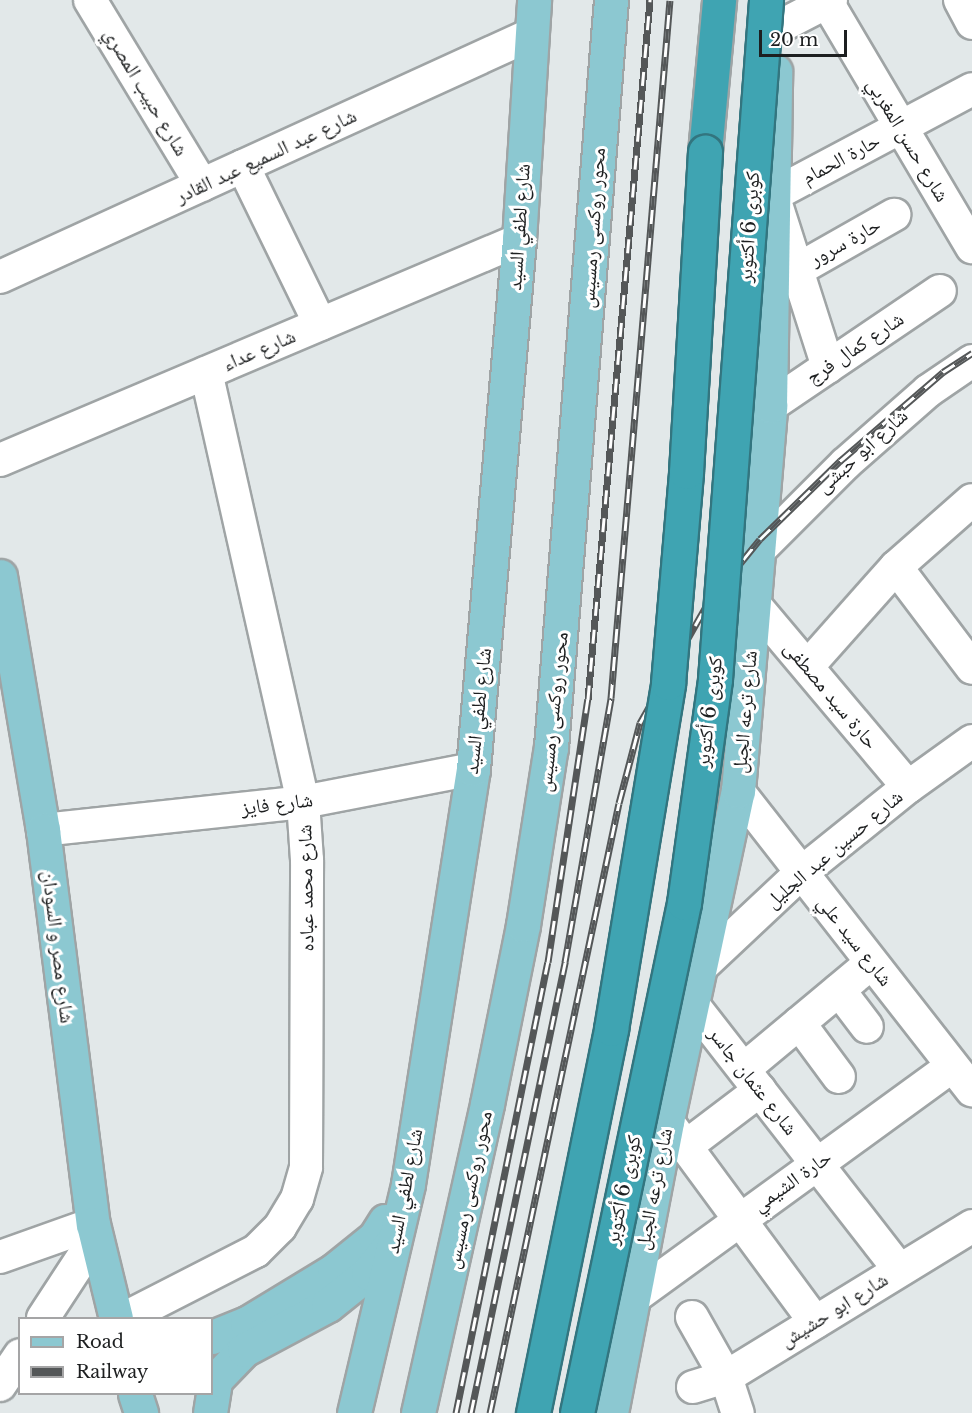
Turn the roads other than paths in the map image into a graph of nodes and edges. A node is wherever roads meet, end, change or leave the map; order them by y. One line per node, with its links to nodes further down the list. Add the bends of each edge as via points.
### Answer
1 (90, 0): 13 (street, شارع حبيب المصري)
2 (534, 0): 9 (main road, شارع لطفي السيد)
3 (611, 0): 78 (main road, محور روكسى رمسيس, via 550,758 527,903 487,1104)
4 (719, 0): 79 (highway, bridge, via 668,683 611,1029)
5 (960, 0): 8 (street)
6 (829, 1): 7 (street); 11 (street, شارع حسن المغربي)
7 (773, 10): 14 (main road, شارع ترعه الجبل); 80 (highway, كوبرى 6 أكتوبر, bridge, via 713,691 684,903)
8 (972, 23)
9 (532, 34): 12 (street, شارع عبد السميع عبد القادر); 16 (main road, شارع لطفي السيد)
10 (972, 89): 11 (street, حارة الحمام)
11 (900, 127): 14 (street, حارة الحمام); 17 (street, شارع حسن المغربي)
12 (243, 166): 13 (street, شارع عبد السميع عبد القادر); 21 (street)
13 (202, 185): 19 (street, شارع عبد السميع عبد القادر)
14 (773, 195): 18 (street); 25 (main road, شارع ترعه الجبل)
15 (894, 215): 18 (street, حارة سرور)
16 (519, 240): 21 (street, شارع عداء); 36 (main road, شارع لطفي السيد)
17 (972, 247)
18 (796, 270): 23 (street)
19 (0, 277)
20 (940, 291): 23 (street, شارع كمال فرج)
21 (320, 324): 24 (street, شارع عداء)
22 (972, 362): 28 (street, شارع ابو حبشى, via 928,391 844,464)
23 (828, 367): 25 (street, شارع كمال فرج)
24 (206, 373): 26 (street, شارع عداء); 39 (street, شارع محمد عباده)
25 (770, 406): 28 (main road, شارع ترعه الجبل)
26 (0, 460)
27 (972, 500): 29 (street)
28 (760, 549): 31 (main road, شارع ترعه الجبل)
29 (896, 567): 33 (street); 34 (street)
30 (0, 576): 32 (main road, شارع مصر و السودان)
31 (754, 604): 33 (street, حارة سيد مصطفى); 38 (main road, شارع ترعه الجبل)
32 (8, 662): 40 (main road, شارع مصر و السودان)
33 (807, 666): 37 (street, حارة سيد مصطفى)
34 (972, 668)
35 (972, 741): 37 (street, شارع حسين عبد الجليل)
36 (473, 769): 39 (street, شارع فايز); 54 (main road, شارع لطفي السيد)
37 (908, 787): 41 (street, شارع حسين عبد الجليل)
38 (738, 791): 41 (street, شارع سيد علي); 43 (main road, شارع ترعه الجبل)
39 (303, 802): 40 (street, شارع فايز); 64 (street, شارع محمد عباده, via 307,860 308,1135 306,1167 297,1199 280,1227 256,1251)
40 (43, 830): 57 (main road, شارع مصر و السودان)
41 (801, 873): 42 (street, شارع سيد علي); 43 (street, شارع حسين عبد الجليل)
42 (871, 963): 44 (street); 48 (street, شارع سيد علي)
43 (703, 965): 45 (main road, شارع ترعه الجبل)
44 (839, 990): 46 (street); 47 (street)
45 (694, 1006): 50 (street, شارع عثمان جاسر); 52 (main road, شارع ترعه الجبل)
46 (799, 1023): 49 (street); 50 (street)
47 (867, 1027)
48 (952, 1066): 51 (street, شارع سيد علي); 53 (street, حارة الشيمي)
49 (839, 1077)
50 (752, 1079): 52 (street); 53 (street, شارع عثمان جاسر)
51 (972, 1091)
52 (676, 1134): 55 (street); 61 (main road, شارع ترعه الجبل)
53 (817, 1163): 55 (street, حارة الشيمي); 60 (street, شارع عثمان جاسر)
54 (408, 1184): 58 (main road, شارع لطفي السيد); 67 (main road, via 375,1237 334,1270 247,1323)
55 (738, 1219): 61 (street, حارة الشيمي); 66 (street)
56 (972, 1226): 60 (street, شارع ابو حشيش)
57 (95, 1230): 59 (street); 62 (street); 63 (main road, شارع مصر و السودان, via 108,1282)
58 (395, 1239): 72 (main road, via 368,1273 328,1305 236,1357 215,1380); 77 (main road, شارع لطفي السيد)
59 (0, 1257)
60 (899, 1269): 66 (street, شارع ابو حشيش)
61 (633, 1298): 81 (main road, شارع ترعه الجبل)
62 (44, 1317)
63 (124, 1317)
64 (126, 1317)
65 (692, 1317): 69 (street)
66 (815, 1322): 69 (street, شارع ابو حشيش)
67 (213, 1337)
68 (18, 1358): 70 (street)
69 (726, 1377): 71 (street, شارع ابو حشيش); 82 (street)
70 (0, 1385)
71 (693, 1387)
72 (213, 1393)
73 (135, 1395): 75 (main road)
74 (213, 1395): 76 (main road)
75 (141, 1413)
76 (210, 1413)
77 (354, 1413)
78 (418, 1413)
79 (533, 1413)
80 (577, 1413)
81 (611, 1413)
82 (738, 1413)

